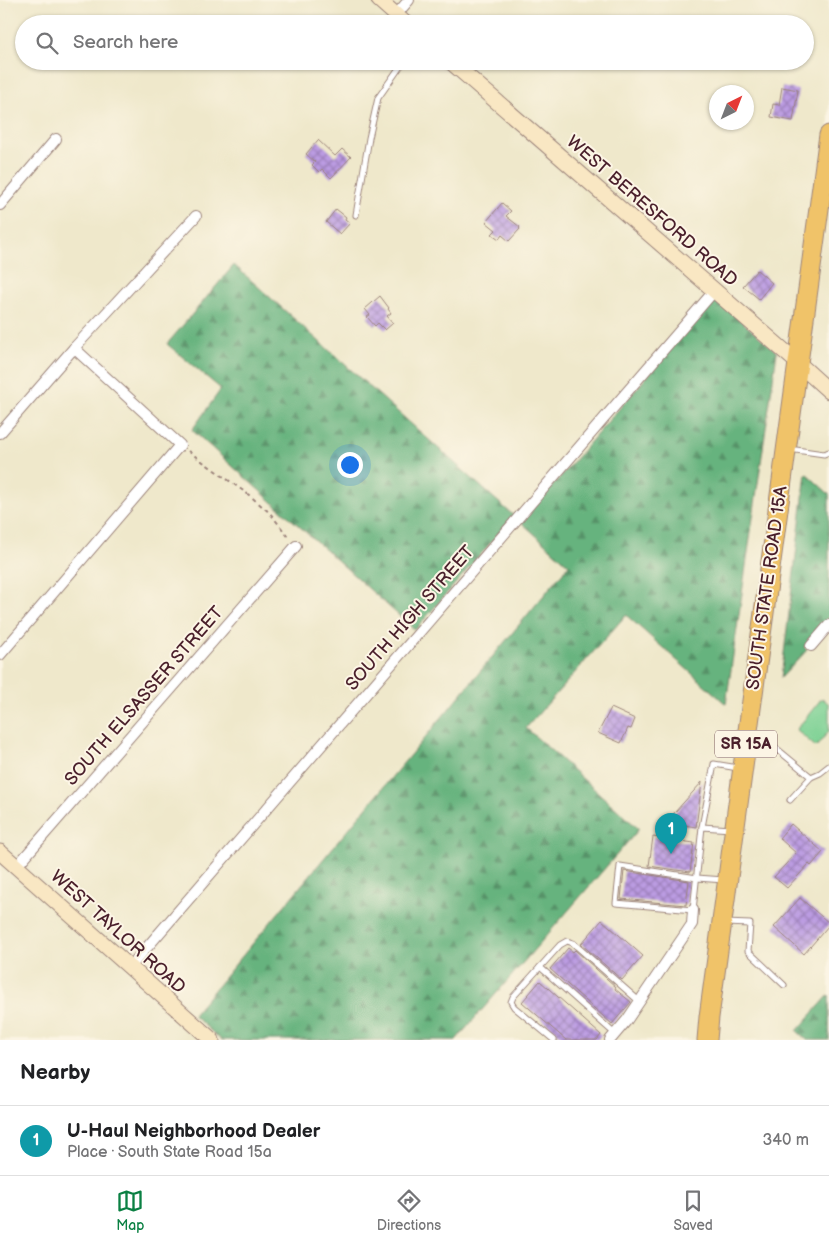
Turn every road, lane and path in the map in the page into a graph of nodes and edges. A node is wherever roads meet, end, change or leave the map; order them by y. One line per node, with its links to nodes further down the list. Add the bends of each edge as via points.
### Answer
1 (379, 0): 3 (street)
2 (409, 0): 4 (street)
3 (396, 15)
4 (403, 15)
5 (398, 70): 10 (lane, via 378,98)
6 (460, 70): 12 (street, WEST BERESFORD ROAD)
7 (829, 135): 14 (highway, SOUTH STATE ROAD 15A / SR 15A)
8 (56, 139): 9 (street)
9 (0, 205)
10 (356, 215)
11 (196, 216): 13 (street)
12 (715, 290): 14 (street, WEST BERESFORD ROAD); 37 (street, SOUTH HIGH STREET)
13 (74, 348): 16 (street); 17 (street)
14 (798, 363): 15 (street, WEST BERESFORD ROAD); 18 (highway, SOUTH STATE ROAD 15A / SR 15A)
15 (829, 391)
16 (0, 433)
17 (180, 445): 20 (path, via 270,513); 23 (street)
18 (786, 448): 19 (lane); 24 (highway, SOUTH STATE ROAD 15A / SR 15A)
19 (829, 452)
20 (296, 546): 32 (street, SOUTH ELSASSER STREET)
21 (829, 625): 22 (street)
22 (811, 646)
23 (0, 656)
24 (748, 730): 26 (highway, SOUTH STATE ROAD 15A / SR 15A); 27 (lane, via 771,744)
25 (829, 766): 27 (lane)
26 (742, 769): 29 (lane, via 714,764); 30 (highway, SOUTH STATE ROAD 15A / SR 15A)
27 (811, 777): 28 (lane)
28 (790, 800)
29 (702, 827): 30 (lane); 33 (lane)
30 (734, 829): 34 (highway, SOUTH STATE ROAD 15A / SR 15A)
31 (0, 852): 32 (street, WEST TAYLOR ROAD)
32 (16, 866): 37 (street, WEST TAYLOR ROAD)
33 (696, 878): 34 (lane); 35 (lane); 35 (lane, via 620,866 616,903)
34 (727, 881): 36 (highway, SOUTH STATE ROAD 15A / SR 15A)
35 (693, 910): 40 (street, via 692,924)
36 (722, 922): 39 (lane, via 750,924 748,951); 44 (highway, SOUTH STATE ROAD 15A / SR 15A)
37 (130, 967): 42 (street, WEST TAYLOR ROAD)
38 (540, 967): 40 (lane, via 560,944 573,943); 41 (lane); 43 (lane, via 511,1002)
39 (784, 985)
40 (640, 1002): 41 (street)
41 (612, 1037)
42 (212, 1040)
43 (554, 1040)
44 (707, 1040)

